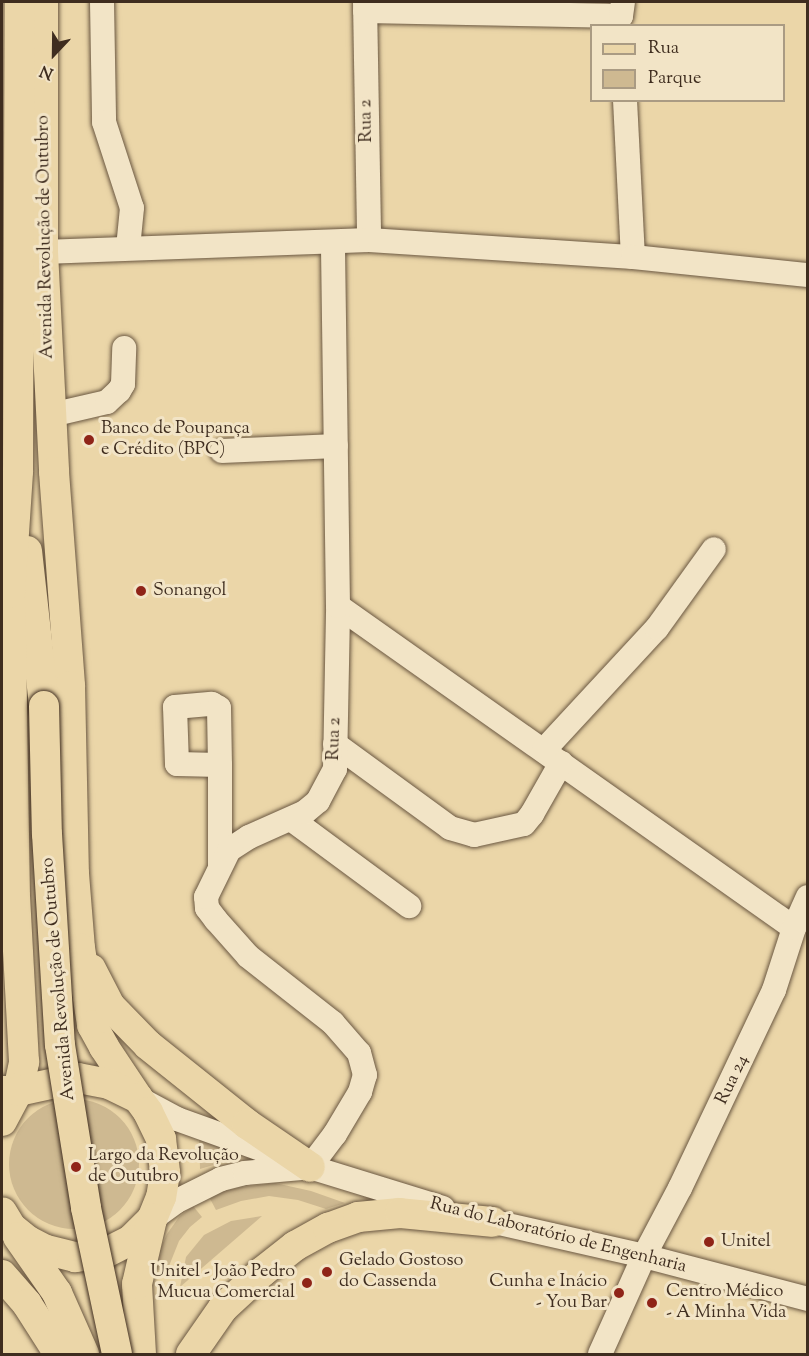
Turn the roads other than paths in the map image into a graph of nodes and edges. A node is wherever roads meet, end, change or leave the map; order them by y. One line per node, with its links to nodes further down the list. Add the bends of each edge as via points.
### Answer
1 (20, 2): 17 (main road, Avenida Revolução de Outubro)
2 (43, 2): 10 (main road, Avenida Revolução de Outubro)
3 (102, 2): 9 (street, via 104,122 132,208)
4 (365, 6): 5 (street); 7 (street, Rua 2)
5 (622, 14)
6 (626, 102): 11 (street)
7 (369, 240): 8 (street); 11 (street)
8 (333, 243): 9 (street); 15 (street, Rua 2)
9 (129, 248): 10 (street)
10 (43, 252): 14 (main road, Avenida Revolução de Outubro)
11 (633, 256): 12 (street)
12 (807, 275)
13 (124, 348): 14 (street, via 123,384 119,391 107,402)
14 (51, 415): 18 (main road, Avenida Revolução de Outubro)
15 (336, 446): 16 (street); 20 (street, Rua 2)
16 (222, 451)
17 (18, 471): 21 (main road, Avenida Revolução de Outubro); 22 (main road, Avenida Revolução de Outubro)
18 (54, 472): 22 (main road, Avenida Revolução de Outubro); 33 (main road, Avenida Revolução de Outubro, via 70,686 74,874)
19 (714, 549): 25 (street, via 657,628)
20 (338, 606): 24 (street, Rua 2); 25 (street)
21 (6, 652): 23 (main road, Avenida Revolução de Outubro)
22 (44, 706): 47 (main road, Avenida Revolução de Outubro, bridge, via 47,834 60,1046 86,1208)
23 (7, 718): 29 (main road, Avenida Revolução de Outubro)
24 (336, 744): 25 (street, via 450,828 474,835 524,824 532,814); 27 (street, Rua 2, via 329,785 318,801)
25 (553, 757): 32 (street)
26 (220, 765): 28 (street)
27 (291, 819): 28 (street, Rua 2, via 249,837 229,850); 31 (street)
28 (220, 865): 38 (street, Rua 2, via 206,897 207,908 267,974 333,1023 359,1053 365,1075 360,1092)
29 (15, 897): 34 (main road); 35 (main road, Avenida Revolução de Outubro, via 24,1062)
30 (807, 898): 32 (street, Rua 24)
31 (409, 906)
32 (794, 927): 42 (street, Rua 24, via 774,990)
33 (80, 948): 36 (main road, Avenida Revolução de Outubro, via 92,1025); 38 (main road, via 111,1006 126,1025 192,1083)
34 (2, 963)
35 (10, 1091): 36 (main road, via 78,1078 109,1084); 37 (main road)
36 (138, 1098): 38 (street, Rua do Laboratório de Engenharia, via 177,1119); 39 (main road, via 157,1128 164,1150 164,1185)
37 (2, 1120)
38 (310, 1167): 39 (street, Rua do Laboratório de Engenharia, via 221,1179 175,1202); 41 (street, Rua do Laboratório de Engenharia)
39 (152, 1219): 40 (main road, via 131,1240 105,1253 75,1257 28,1241); 48 (main road, via 137,1284)
40 (5, 1220): 46 (main road, via 57,1293)
41 (493, 1222): 42 (street, Rua do Laboratório de Engenharia); 49 (main road, via 400,1213 358,1218 328,1228 295,1246 261,1272 223,1308)
42 (644, 1256): 44 (street, Rua do Laboratório de Engenharia); 50 (street, Rua 24)
43 (2, 1275): 45 (main road, via 27,1304)
44 (807, 1299)
45 (59, 1354)
46 (84, 1354)
47 (117, 1354)
48 (141, 1354)
49 (191, 1354)
50 (600, 1354)

